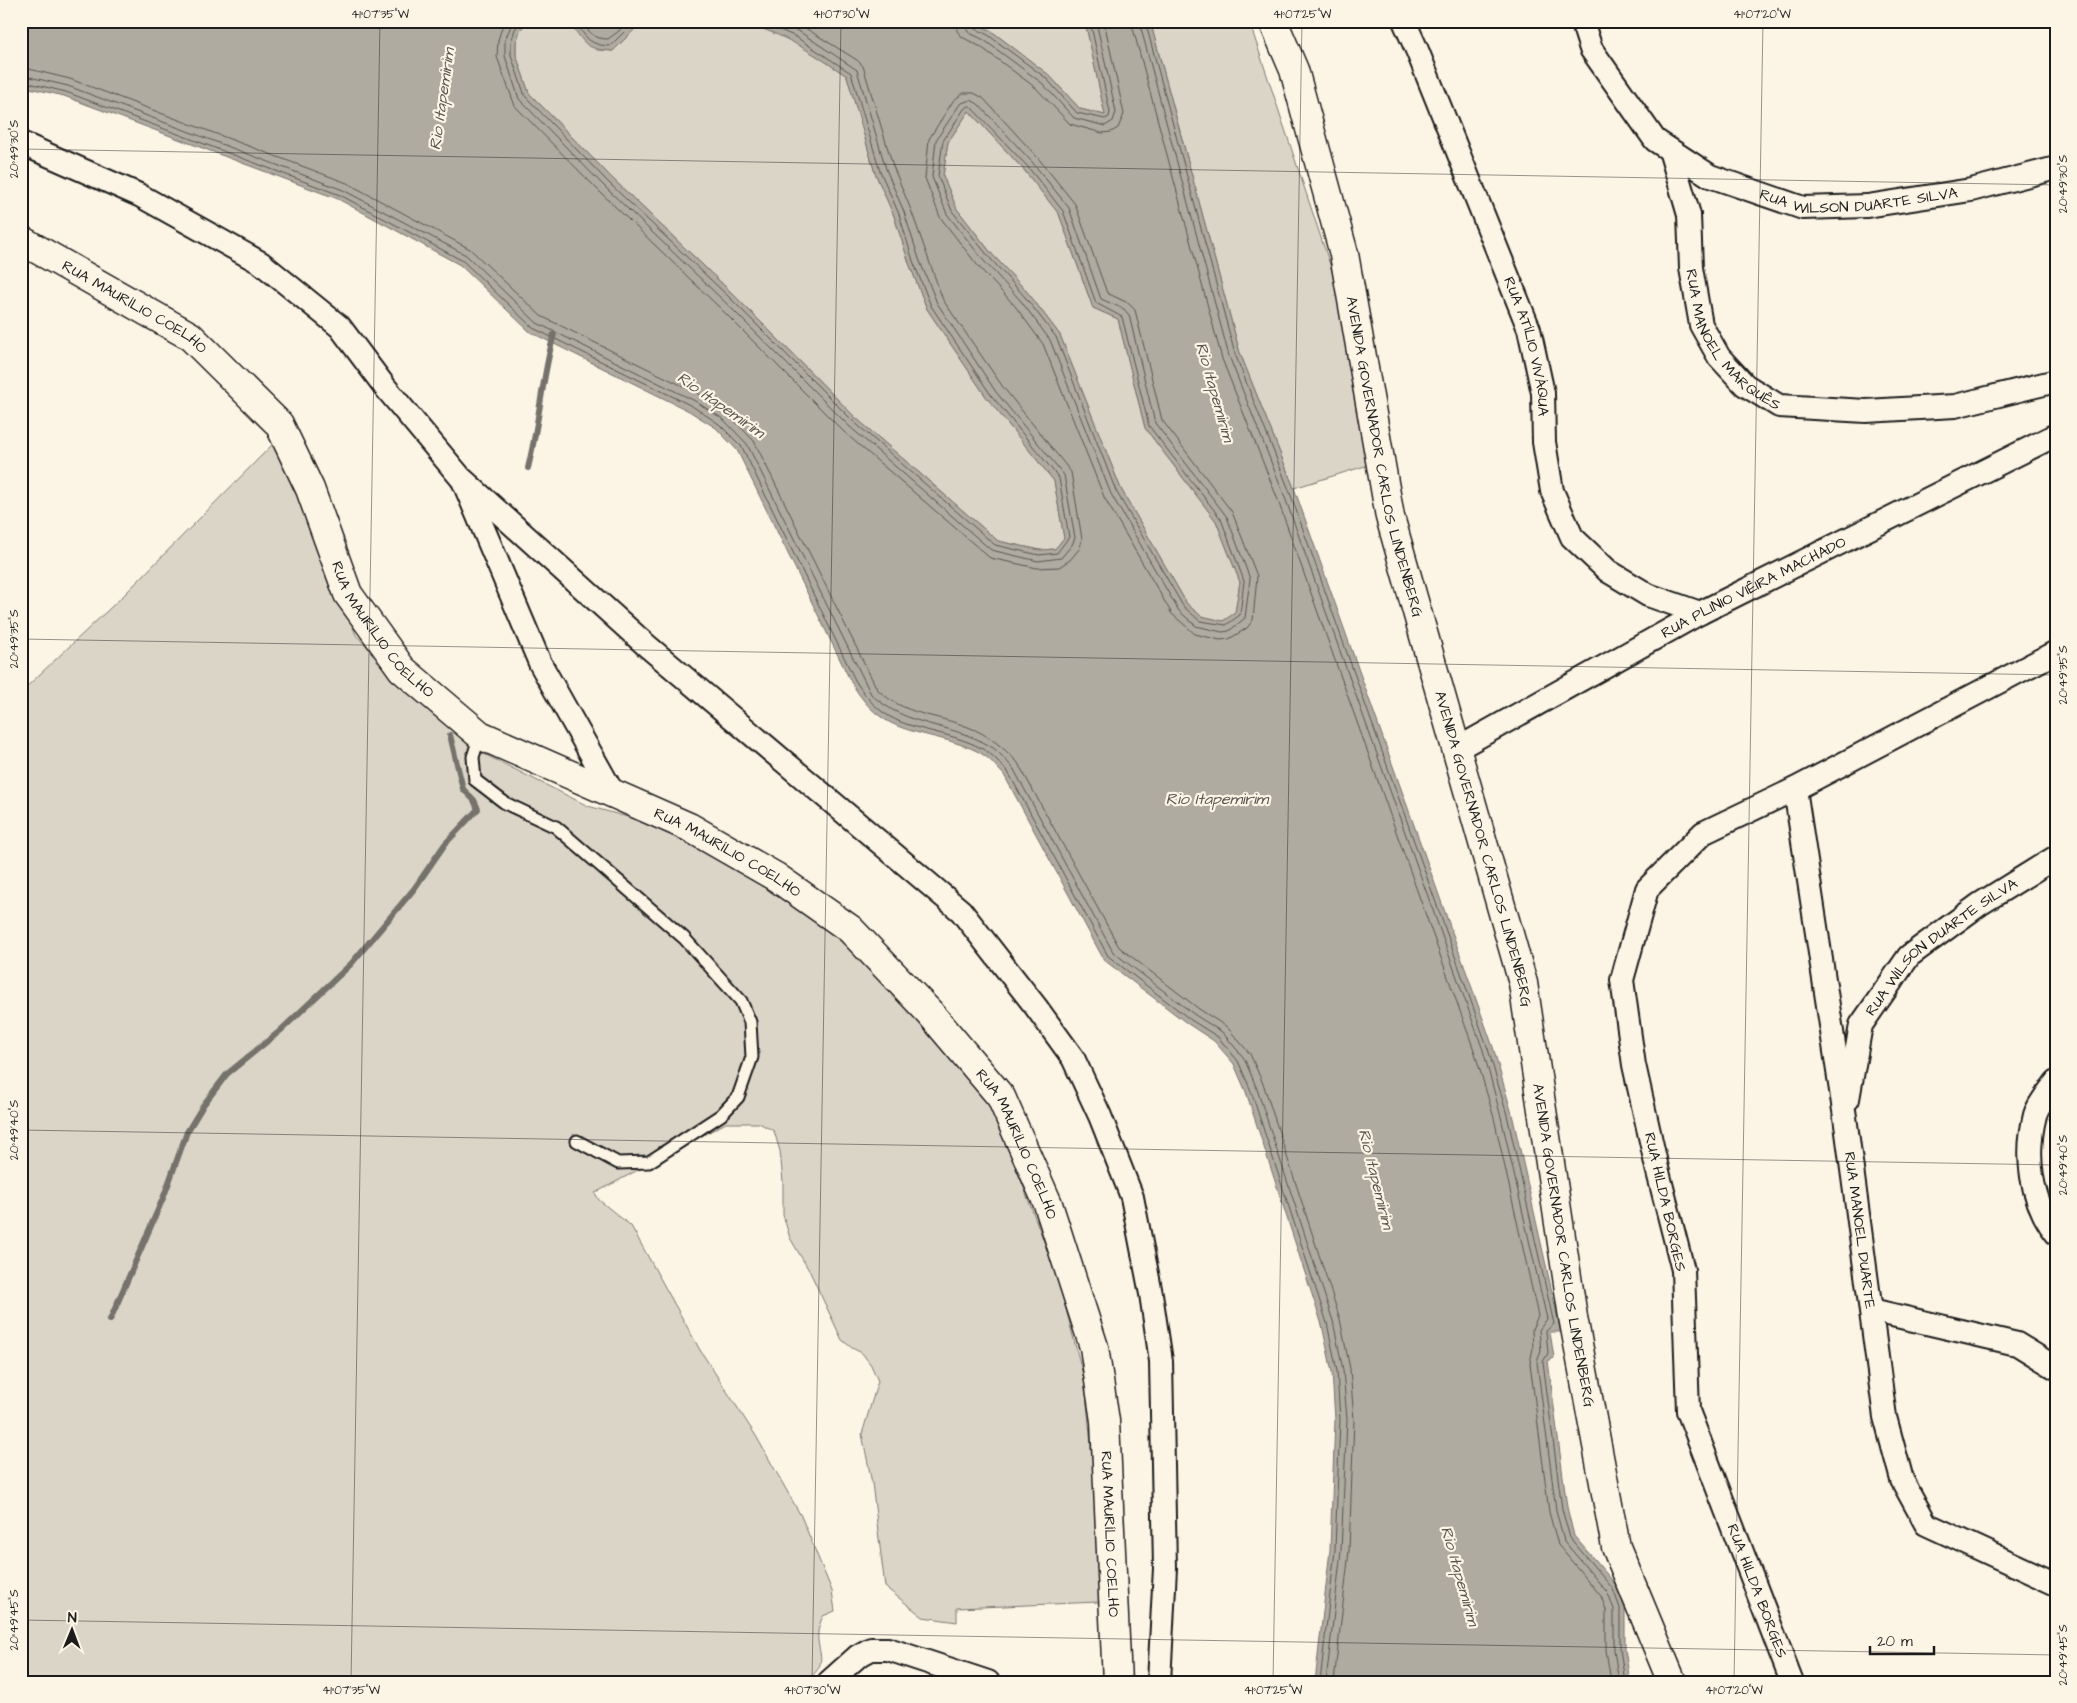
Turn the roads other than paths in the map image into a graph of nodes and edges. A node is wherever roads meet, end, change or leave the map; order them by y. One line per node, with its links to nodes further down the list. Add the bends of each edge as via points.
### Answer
1 (1273, 21): 14 (main road, AVENIDA GOVERNADOR CARLOS LINDENBERG, via 1294,70 1344,254 1390,517)
2 (1404, 21): 11 (street, RUA ATÍLIO VIVÁQUA, via 1529,329 1544,393 1544,442 1552,491 1572,537 1608,571 1648,595)
3 (1582, 21): 5 (street, via 1591,49 1655,140)
4 (21, 143): 10 (street, via 139,195 261,263 340,327)
5 (1670, 150): 6 (street, RUA WILSON DUARTE SILVA, via 1710,176 1803,208 1867,206 1971,190); 8 (street, RUA MANOEL MARQUÊS, via 1689,215 1691,268 1701,324 1719,357 1745,385 1770,401 1779,406 1866,411 1955,406)
6 (2056, 168)
7 (21, 240): 13 (main road, RUA MAURÍLIO COELHO, via 190,336 279,424 310,489 348,594 402,669)
8 (2056, 381)
9 (2056, 435): 11 (street, RUA PLINIO VIÊIRA MACHADO)
10 (461, 478): 16 (street, via 540,663); 28 (street, via 646,645 961,911 1073,1058 1132,1197 1160,1351 1165,1568)
11 (1700, 612): 14 (street, RUA PLINIO VIÊIRA MACHADO)
12 (2056, 652): 15 (street)
13 (480, 735): 16 (main road, RUA MAURÍLIO COELHO); 20 (lane, via 473,757 474,780 505,803 556,827 684,938 741,1001 750,1022 752,1057 738,1097 721,1115 649,1162 618,1163)
14 (1455, 750): 29 (main road, AVENIDA GOVERNADOR CARLOS LINDENBERG, via 1523,983 1573,1317 1616,1548)
15 (1795, 788): 19 (street, RUA MANOEL DUARTE); 30 (street, RUA HILDA BORGES, via 1703,833 1647,889 1622,980 1634,1065 1683,1270 1688,1411)
16 (614, 795): 27 (main road, RUA MAURÍLIO COELHO, via 689,828 776,877 850,930 930,1013 1001,1097 1048,1204 1094,1347 1105,1421)
17 (2056, 857): 19 (street, RUA WILSON DUARTE SILVA, via 1980,904 1909,956 1861,1025)
18 (2056, 1082): 21 (street, via 2036,1114 2030,1156 2033,1191)
19 (1845, 1117): 22 (street, RUA MANOEL DUARTE)
20 (577, 1141)
21 (2056, 1233)
22 (1871, 1310): 23 (street, via 2017,1344); 24 (street, RUA MANOEL DUARTE, via 1885,1417 1902,1480 1926,1524)
23 (2056, 1368)
24 (2056, 1584)
25 (829, 1682): 26 (street, via 858,1656 872,1649 888,1650)
26 (988, 1682)
27 (1118, 1682)
28 (1159, 1682)
29 (1672, 1682)
30 (1792, 1682)

